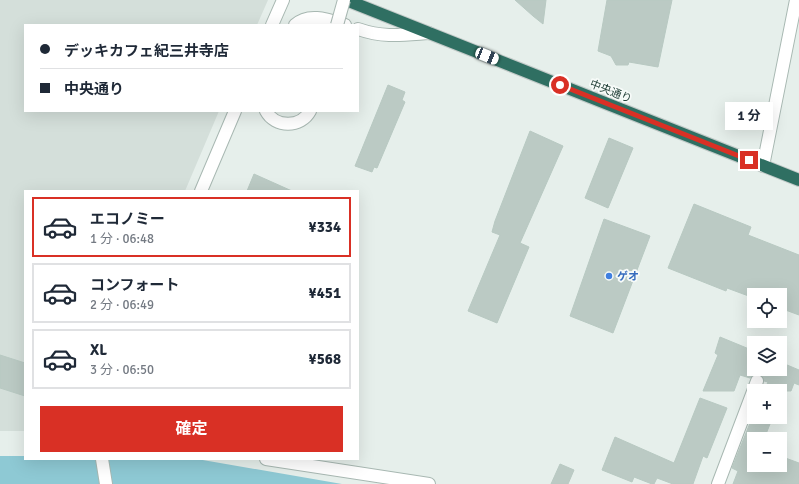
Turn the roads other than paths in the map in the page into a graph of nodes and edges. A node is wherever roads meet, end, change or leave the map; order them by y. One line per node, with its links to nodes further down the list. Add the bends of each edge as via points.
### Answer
1 (283, 0): 4 (street)
2 (796, 0): 13 (street)
3 (350, 1): 6 (street, bridge); 9 (highway, 中央通り)
4 (272, 24)
5 (297, 24): 7 (street, via 307,18 321,18)
6 (338, 24)
7 (342, 24)
8 (359, 29): 9 (street, via 372,34 393,36)
9 (429, 33): 13 (highway, 中央通り)
10 (235, 112): 15 (street)
11 (267, 112): 12 (street, via 269,116 288,124 297,123)
12 (309, 112)
13 (763, 166): 14 (highway, 中央通り)
14 (799, 180)
15 (201, 190)
16 (757, 381): 21 (street)
17 (102, 460): 19 (street)
18 (273, 460): 20 (street)
19 (106, 484)
20 (429, 484)
21 (718, 484)

